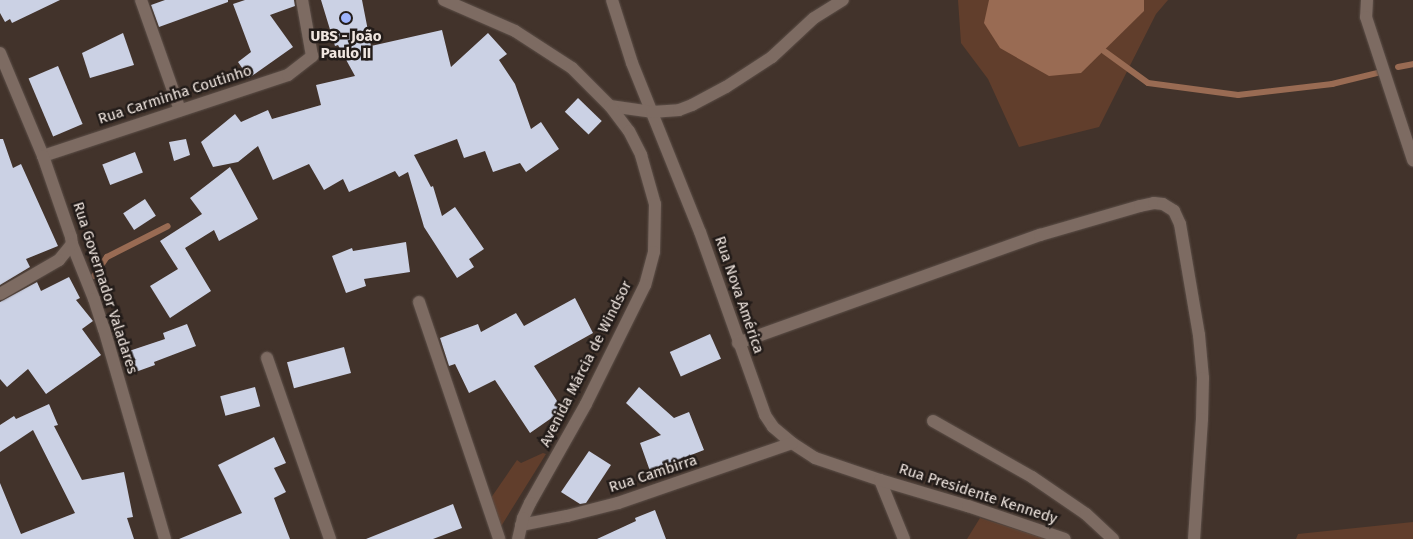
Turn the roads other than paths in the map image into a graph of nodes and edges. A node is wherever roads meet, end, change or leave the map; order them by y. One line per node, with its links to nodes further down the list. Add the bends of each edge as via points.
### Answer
1 (141, 0): 9 (street)
2 (302, 0): 9 (street, Rua Carminha Coutinho, via 312,56 288,75)
3 (444, 0): 8 (street, Avenida Márcia de Windsor, via 515,30 572,68)
4 (612, 0): 10 (street, Rua Nova América)
5 (843, 0): 10 (street, via 814,18 772,57 726,87 679,110)
6 (1368, 0): 12 (street, via 1366,17)
7 (0, 53): 11 (street, Rua Governador Valadares)
8 (610, 106): 10 (street); 21 (street, Avenida Márcia de Windsor, via 629,131 641,155 655,204 654,252 638,302)
9 (180, 110): 11 (street, Rua Carminha Coutinho)
10 (652, 112): 16 (street, Rua Nova América, via 700,232)
11 (43, 156): 13 (street, Rua Governador Valadares)
12 (1413, 160)
13 (72, 244): 14 (street, via 60,260); 22 (street, Rua Governador Valadares, via 104,330)
14 (0, 294)
15 (419, 302): 24 (street)
16 (738, 343): 19 (street, Rua Nova América, via 765,415); 29 (street, via 1040,235 1140,206 1163,204 1174,211 1180,224 1203,378)
17 (267, 358): 23 (street)
18 (933, 421): 28 (street, via 1032,476 1086,514)
19 (792, 443): 20 (street, Rua Nova América, via 815,458); 21 (street, Rua Cambirra, via 618,503)
20 (880, 480): 26 (street); 27 (street, Rua Presidente Kennedy)
21 (521, 525): 25 (street, Avenida Márcia de Windsor)
22 (165, 539)
23 (330, 539)
24 (499, 539)
25 (518, 539)
26 (904, 539)
27 (1065, 539)
28 (1113, 539)
29 (1194, 539)

